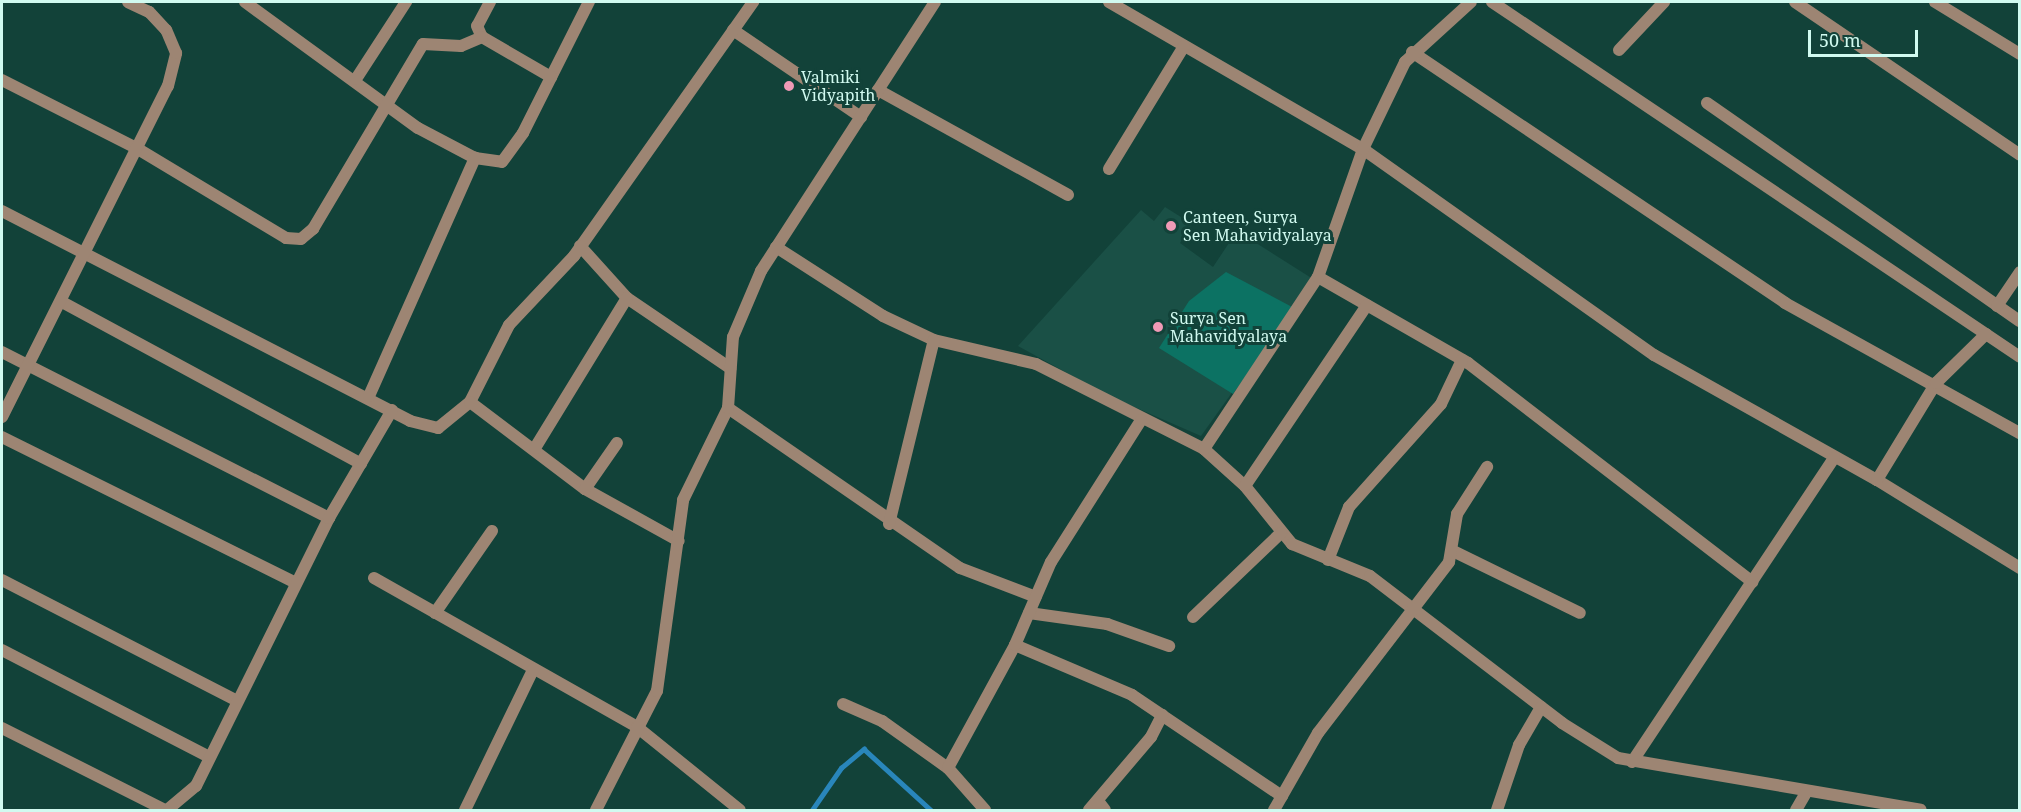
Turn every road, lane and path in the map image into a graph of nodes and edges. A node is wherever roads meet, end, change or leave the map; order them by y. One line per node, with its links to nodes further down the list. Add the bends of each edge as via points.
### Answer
1 (128, 2): 14 (street)
2 (245, 2): 22 (street)
3 (406, 2): 22 (street)
4 (490, 2): 16 (street, via 477,26)
5 (589, 2): 21 (street)
6 (753, 2): 15 (street)
7 (935, 2): 24 (street)
8 (1109, 2): 17 (street)
9 (1471, 2): 19 (street)
10 (1492, 2): 45 (street)
11 (1664, 2): 18 (street)
12 (1796, 2): 30 (street)
13 (1935, 2): 20 (street)
14 (151, 7): 28 (street, via 176,53 168,86)
15 (733, 30): 27 (street); 35 (street)
16 (482, 37): 21 (street); 25 (street, via 461,46 423,44)
17 (1184, 46): 29 (street); 32 (street)
18 (1619, 50)
19 (1412, 52): 29 (street); 52 (street, via 1785,303)
20 (2019, 54)
21 (551, 77): 31 (street, via 512,153 502,162)
22 (356, 79): 25 (street)
23 (2, 80): 28 (street)
24 (878, 90): 27 (street); 33 (street)
25 (386, 101): 28 (street, via 313,229 301,238 286,238); 31 (street, via 418,128)
26 (1707, 104): 43 (street)
27 (861, 117): 36 (street)
28 (138, 149): 37 (street)
29 (1363, 149): 39 (street); 64 (street, via 1654,355)
30 (2019, 155)
31 (475, 159): 53 (street)
32 (1109, 169)
33 (1068, 195)
34 (2, 211): 37 (street)
35 (580, 246): 40 (street); 54 (street, via 509,325)
36 (776, 247): 46 (street, via 883,316); 51 (street, via 733,337)
37 (87, 254): 41 (street); 53 (street)
38 (2019, 272): 43 (street)
39 (1318, 277): 42 (street); 63 (street)
40 (627, 298): 51 (street); 62 (street)
41 (62, 302): 50 (street); 65 (street)
42 (1367, 305): 49 (street); 68 (street)
43 (1997, 306): 44 (street)
44 (2019, 321)
45 (1986, 334): 48 (street); 52 (street)
46 (934, 340): 58 (street, via 1036,364); 71 (street)
47 (2, 352): 50 (street)
48 (2019, 357)
49 (1462, 360): 76 (street, via 1441,404 1349,507); 81 (street)
50 (29, 366): 57 (street); 70 (street)
51 (730, 368): 55 (street)
52 (1936, 383): 59 (street); 67 (street)
53 (369, 396): 56 (street)
54 (470, 402): 56 (street, via 438,428 425,428); 62 (street)
55 (728, 408): 71 (street); 74 (street, via 683,500)
56 (392, 410): 65 (street)
57 (2, 417)
58 (1141, 420): 63 (street); 82 (street, via 1051,562)
59 (2019, 433)
60 (2, 437): 80 (street)
61 (616, 443): 69 (street)
62 (535, 448): 69 (street)
63 (1204, 449): 68 (street)
64 (1834, 458): 67 (street); 81 (street)
65 (361, 464): 70 (street)
66 (1487, 467): 75 (street, via 1456,514)
67 (1877, 480): 77 (street)
68 (1245, 486): 73 (street)
69 (585, 489): 74 (street)
70 (328, 518): 80 (street)
71 (889, 524): 82 (street, via 960,568)
72 (492, 531): 84 (street)
73 (1281, 533): 76 (street, via 1304,552); 87 (street)
74 (679, 541): 96 (street, via 657,691)
75 (1453, 551): 83 (street); 86 (street)
76 (1328, 560): 83 (street, via 1370,576)
77 (2019, 568)
78 (374, 578): 84 (street)
79 (2, 580): 92 (street)
80 (296, 582): 92 (street)
81 (1752, 582): 99 (street)
82 (1036, 597): 85 (street)
83 (1414, 608): 94 (street); 102 (street, via 1318,733)
84 (435, 613): 91 (street)
85 (1029, 613): 88 (street); 89 (street, via 1107,624)
86 (1580, 614)
87 (1192, 617)
88 (1015, 645): 95 (street, via 1132,695); 100 (street)
89 (1169, 646)
90 (2, 650): 98 (street)
91 (533, 670): 96 (street); 106 (street)
92 (235, 700): 98 (street)
93 (843, 704): 100 (street, via 882,721)
94 (1540, 707): 99 (street, via 1618,758); 112 (street, via 1519,745)
95 (1162, 715): 102 (street); 104 (street, via 1151,737)
96 (637, 727): 107 (street); 108 (street)
97 (2, 728): 105 (street)
98 (209, 758): 105 (street, via 196,786)
99 (1632, 762): 101 (street)
100 (948, 768): 109 (street)
101 (1807, 791): 103 (street); 113 (street)
102 (1282, 796): 111 (street)
103 (1868, 805): 114 (street)
104 (1101, 806): 110 (street)
105 (166, 810)
106 (465, 810)
107 (596, 810)
108 (740, 810)
109 (985, 810)
110 (1089, 810)
111 (1274, 810)
112 (1497, 810)
113 (1796, 810)
114 (1921, 810)

